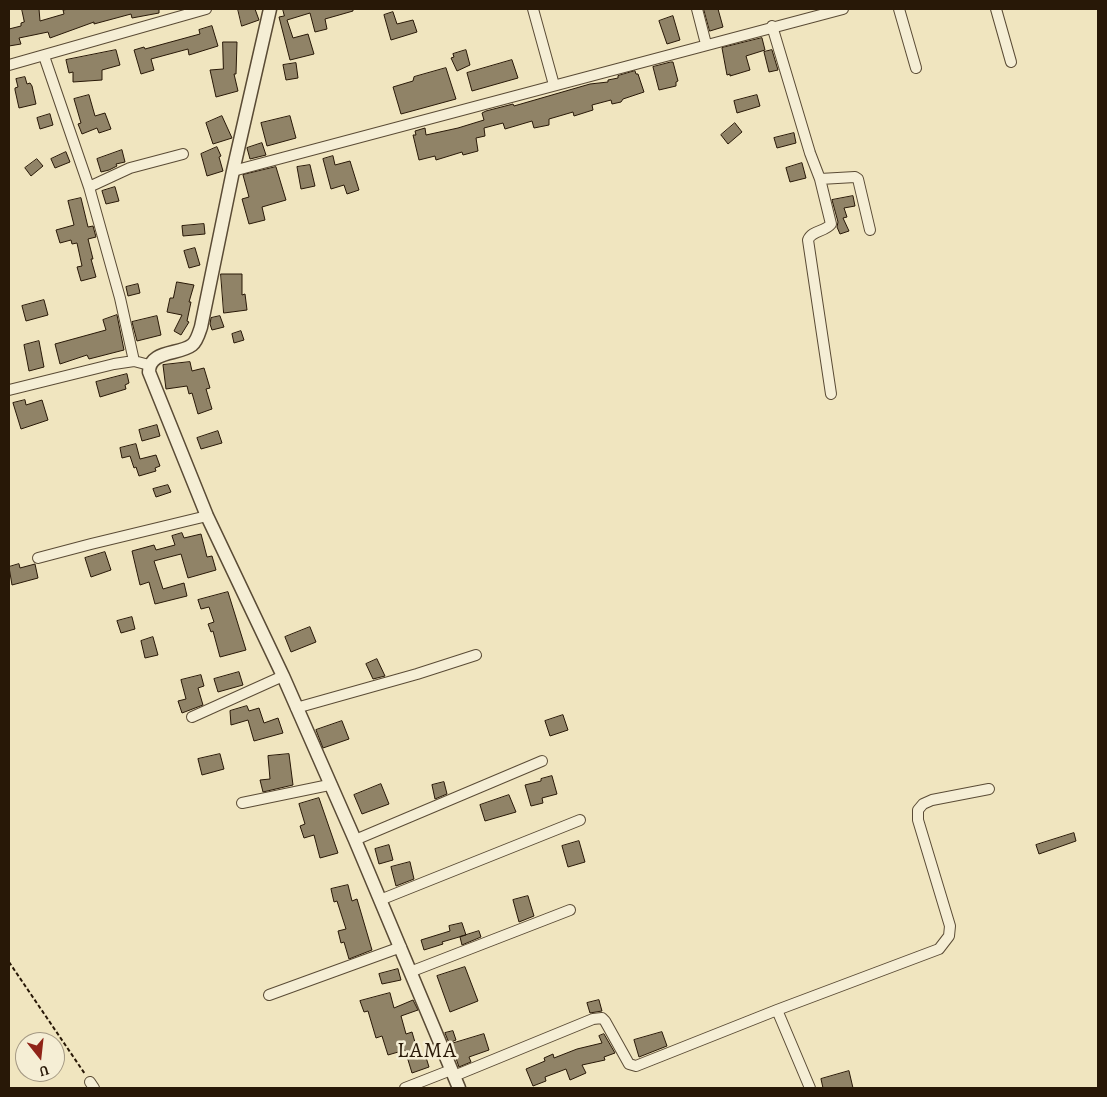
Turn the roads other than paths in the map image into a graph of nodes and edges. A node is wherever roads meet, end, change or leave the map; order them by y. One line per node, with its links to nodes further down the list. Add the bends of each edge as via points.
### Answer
1 (206, 9): 8 (street)
2 (270, 9): 17 (street)
3 (533, 9): 15 (street)
4 (697, 9): 10 (street)
5 (842, 9): 9 (street)
6 (898, 9): 14 (street)
7 (996, 9): 12 (street)
8 (170, 13): 11 (street)
9 (772, 26): 10 (street); 18 (street)
10 (706, 44): 15 (street)
11 (44, 56): 13 (street); 19 (street)
12 (1011, 62)
13 (9, 65)
14 (916, 68)
15 (554, 85): 17 (street)
16 (183, 154): 19 (street, via 130,168)
17 (233, 170): 22 (street, via 197,339 164,354)
18 (820, 179): 20 (street, via 855,176 858,179); 24 (street, via 831,224 813,233 808,240)
19 (89, 187): 21 (street)
20 (870, 230)
21 (134, 361): 22 (street); 23 (street)
22 (149, 365): 25 (street, via 151,378)
23 (9, 390)
24 (831, 394)
25 (207, 516): 26 (street); 28 (street)
26 (38, 558)
27 (476, 655): 29 (street)
28 (283, 676): 29 (street); 30 (street)
29 (296, 708): 32 (street)
30 (192, 717)
31 (542, 760): 36 (street)
32 (330, 785): 34 (street); 36 (street)
33 (989, 789): 42 (street, via 932,800 918,810 918,820 950,926 949,936 939,949)
34 (242, 803)
35 (580, 820): 37 (street)
36 (355, 840): 37 (street)
37 (380, 900): 39 (street)
38 (570, 910): 40 (street)
39 (401, 947): 40 (street); 41 (street)
40 (410, 972): 43 (street)
41 (269, 995)
42 (777, 1010): 43 (street, via 636,1066 629,1064 602,1018); 46 (street)
43 (453, 1073): 44 (street); 45 (street)
44 (405, 1088)
45 (459, 1088)
46 (810, 1088)

